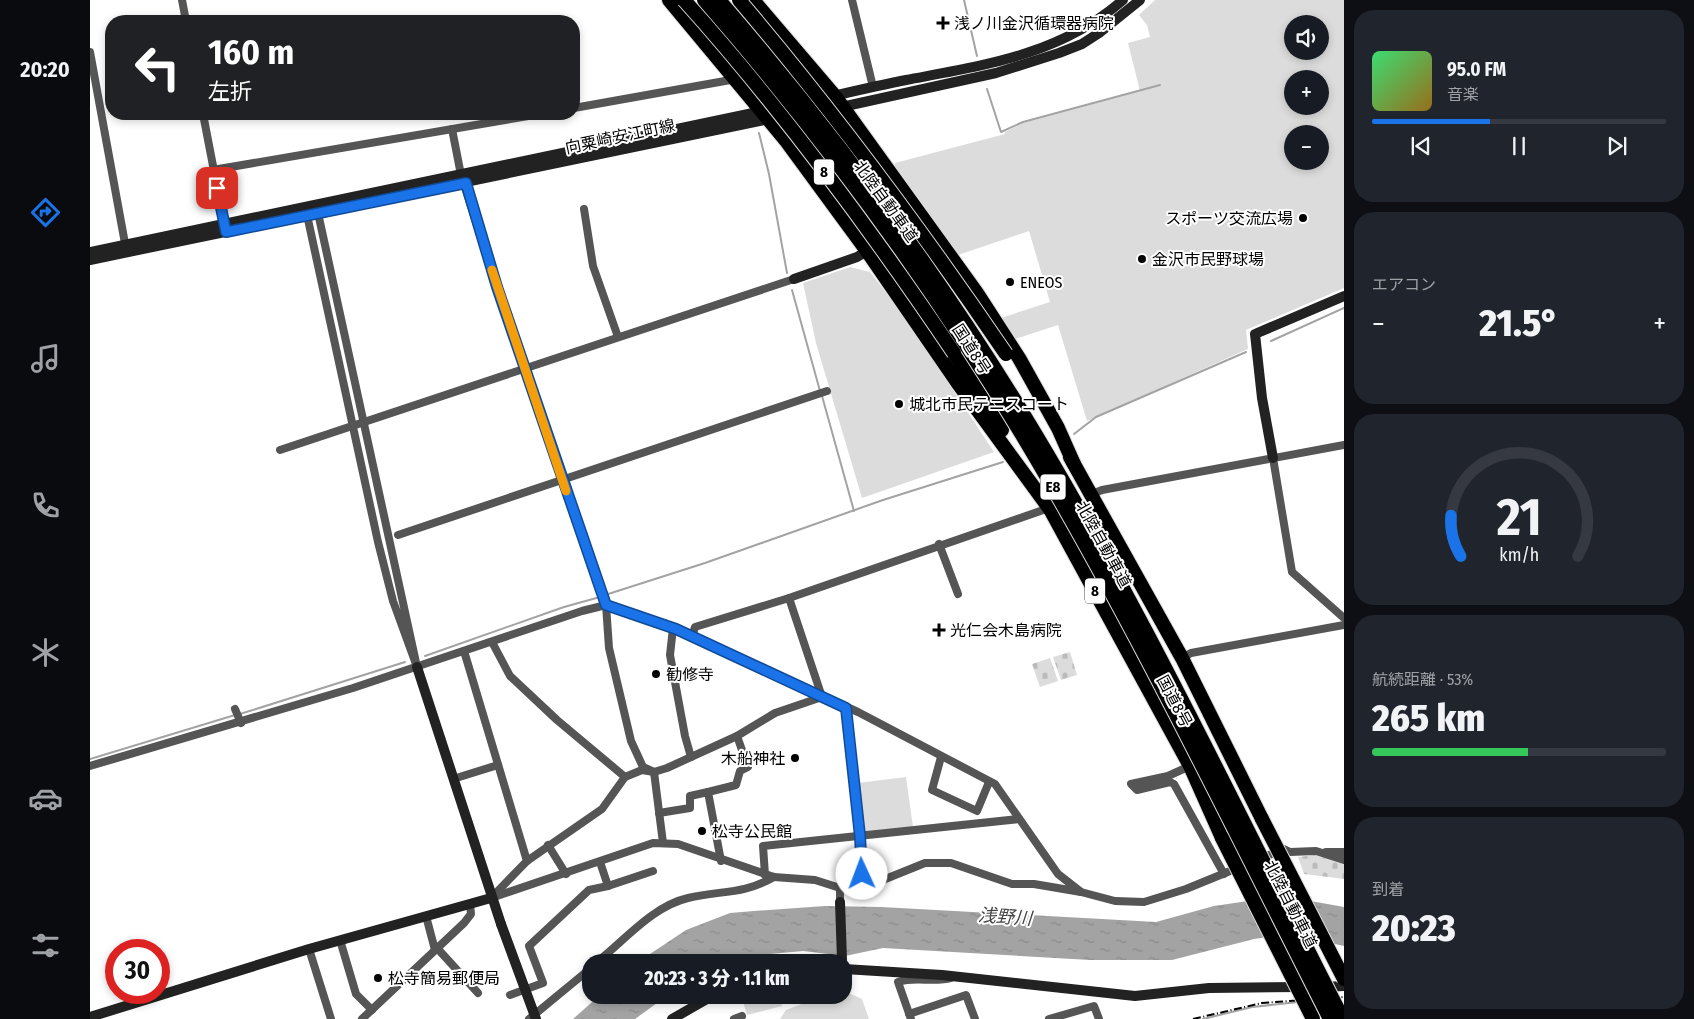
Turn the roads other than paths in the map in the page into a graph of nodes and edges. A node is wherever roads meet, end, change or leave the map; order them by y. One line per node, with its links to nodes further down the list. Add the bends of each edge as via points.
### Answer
1 (182, 0): 11 (street)
2 (668, 0): 13 (highway)
3 (684, 0): 43 (highway, 国道8号 / 8, bridge, via 787,124 880,244 954,353)
4 (704, 0): 123 (highway, 北陸自動車道 / E8, bridge, via 828,152 878,219 1009,414 1132,630)
5 (719, 0): 124 (highway, 北陸自動車道 / E8, bridge, via 779,70 894,220 1016,402 1137,615)
6 (739, 0): 40 (highway, 国道8号, bridge, via 807,81 940,256)
7 (753, 0): 15 (highway)
8 (852, 0): 14 (street)
9 (1124, 0): 14 (street, 向粟崎安江町線, via 1077,32 1019,57)
10 (1140, 0): 15 (street, 向粟崎安江町線, via 1100,34 1059,54 996,73)
11 (185, 15)
12 (90, 52): 26 (street)
13 (736, 79): 16 (street); 17 (highway)
14 (873, 87): 15 (street, 向粟崎安江町線)
15 (839, 102): 17 (street, 向粟崎安江町線); 40 (highway, via 988,310 1019,358)
16 (580, 107)
17 (765, 115): 22 (street, 向粟崎安江町線); 27 (highway)
18 (204, 120): 21 (street)
19 (505, 120): 20 (street)
20 (452, 129): 21 (street); 22 (street)
21 (213, 170): 25 (street)
22 (464, 179): 24 (street, 向粟崎安江町線); 33 (street)
23 (584, 209): 32 (street, via 593,266)
24 (312, 212): 25 (street, 向粟崎安江町線); 35 (street); 36 (street)
25 (225, 228): 26 (street, 向粟崎安江町線)
26 (126, 249): 28 (street, 向粟崎安江町線); 29 (street, 向粟崎安江町線)
27 (867, 251): 30 (street); 43 (highway)
28 (90, 252)
29 (90, 260)
30 (794, 279): 32 (street)
31 (1344, 296): 39 (street, via 1255,334)
32 (618, 337): 33 (street)
33 (525, 368): 35 (street); 41 (street)
34 (823, 393): 41 (street)
35 (362, 423): 36 (street); 56 (street)
36 (352, 427): 38 (street); 56 (street, via 393,601)
37 (1344, 445): 39 (street)
38 (280, 450)
39 (1273, 458): 42 (street); 49 (street, via 1292,572)
40 (1074, 464): 42 (highway, 国道8号)
41 (562, 479): 44 (street); 48 (street)
42 (1092, 494): 55 (highway, 国道8号)
43 (1049, 508): 45 (street); 66 (highway, 国道8号 / 8)
44 (398, 535)
45 (939, 544): 46 (street); 47 (street)
46 (958, 594)
47 (789, 598): 52 (street, via 695,628); 57 (street)
48 (603, 599): 51 (street); 53 (street, via 582,611); 67 (street, via 609,648 631,741 643,766)
49 (1344, 618)
50 (1344, 625): 55 (street, via 1191,653)
51 (672, 628): 52 (street); 62 (street, via 670,655)
52 (692, 636): 57 (street)
53 (492, 642): 54 (street); 68 (street, via 510,676)
54 (464, 651): 56 (street); 65 (street)
55 (1182, 658): 104 (highway, 国道8号, bridge)
56 (417, 667): 60 (street); 69 (street)
57 (822, 697): 58 (street); 61 (street, via 776,713)
58 (846, 708): 63 (street); 74 (street)
59 (235, 709): 60 (street)
60 (240, 721): 64 (street)
61 (737, 736): 62 (street); 71 (street, via 748,767 740,771 736,785)
62 (691, 757): 67 (street)
63 (941, 757): 70 (street); 70 (street, via 932,790 978,810)
64 (90, 766)
65 (498, 766): 69 (street); 80 (street)
66 (1190, 766): 85 (street, via 1168,776 1131,784 1137,790 1170,782 1174,784); 122 (highway, 国道8号 / 8, bridge, via 1222,838)
67 (654, 772): 68 (street, via 642,770); 72 (street)
68 (625, 777): 76 (street, via 602,809)
69 (453, 779): 92 (street)
70 (989, 782): 73 (street, via 995,784)
71 (708, 792): 72 (street, via 690,796 690,808); 81 (street)
72 (659, 813): 75 (street)
73 (1019, 819): 74 (street); 91 (street, via 1058,874)
74 (860, 836): 86 (street, via 763,846); 90 (street, via 862,874)
75 (663, 843): 81 (street, via 678,844); 82 (street)
76 (548, 845): 80 (street); 84 (street)
77 (1316, 851): 78 (street); 79 (street); 85 (street, via 1290,852 1284,849)
78 (1344, 852)
79 (1344, 860)
80 (527, 861): 92 (street)
81 (721, 861): 86 (street)
82 (600, 862): 84 (street); 88 (street)
83 (653, 871): 88 (street)
84 (566, 874): 92 (street)
85 (1224, 874): 91 (street, via 1144,902 1115,901)
86 (765, 875): 87 (street)
87 (774, 877): 89 (street, via 815,880); 99 (street, via 745,890 688,898 660,909)
88 (608, 886): 107 (street, via 589,890 529,946 543,983)
89 (840, 888): 90 (street); 93 (street)
90 (854, 890): 91 (street, via 925,863 934,863 960,865 1012,884 1034,884)
91 (1081, 892)
92 (491, 898): 94 (street); 117 (street, bridge)
93 (840, 902): 100 (street)
94 (470, 904): 95 (street); 98 (street, via 471,914)
95 (426, 916): 96 (street); 98 (street)
96 (340, 940): 97 (street); 109 (street, via 356,994)
97 (309, 949): 112 (street); 114 (street)
98 (436, 949): 106 (street); 109 (street)
99 (607, 954)
100 (842, 954)
101 (852, 965): 103 (street)
102 (582, 975): 116 (street)
103 (955, 976): 105 (street, via 1135,996 1209,988); 111 (street, via 940,981 898,982)
104 (1344, 979)
105 (1344, 986)
106 (478, 993)
107 (510, 995)
108 (699, 1004): 113 (street)
109 (372, 1010): 115 (street)
110 (742, 1016): 118 (street)
111 (910, 1016): 119 (street, via 966,995)
112 (90, 1017)
113 (676, 1018)
114 (331, 1019)
115 (362, 1019)
116 (529, 1019)
117 (536, 1019)
118 (734, 1019)
119 (975, 1019)
120 (1049, 1019): 121 (street, via 1094,1006)
121 (1099, 1019)
122 (1313, 1019)
123 (1330, 1019)
124 (1343, 1019)

